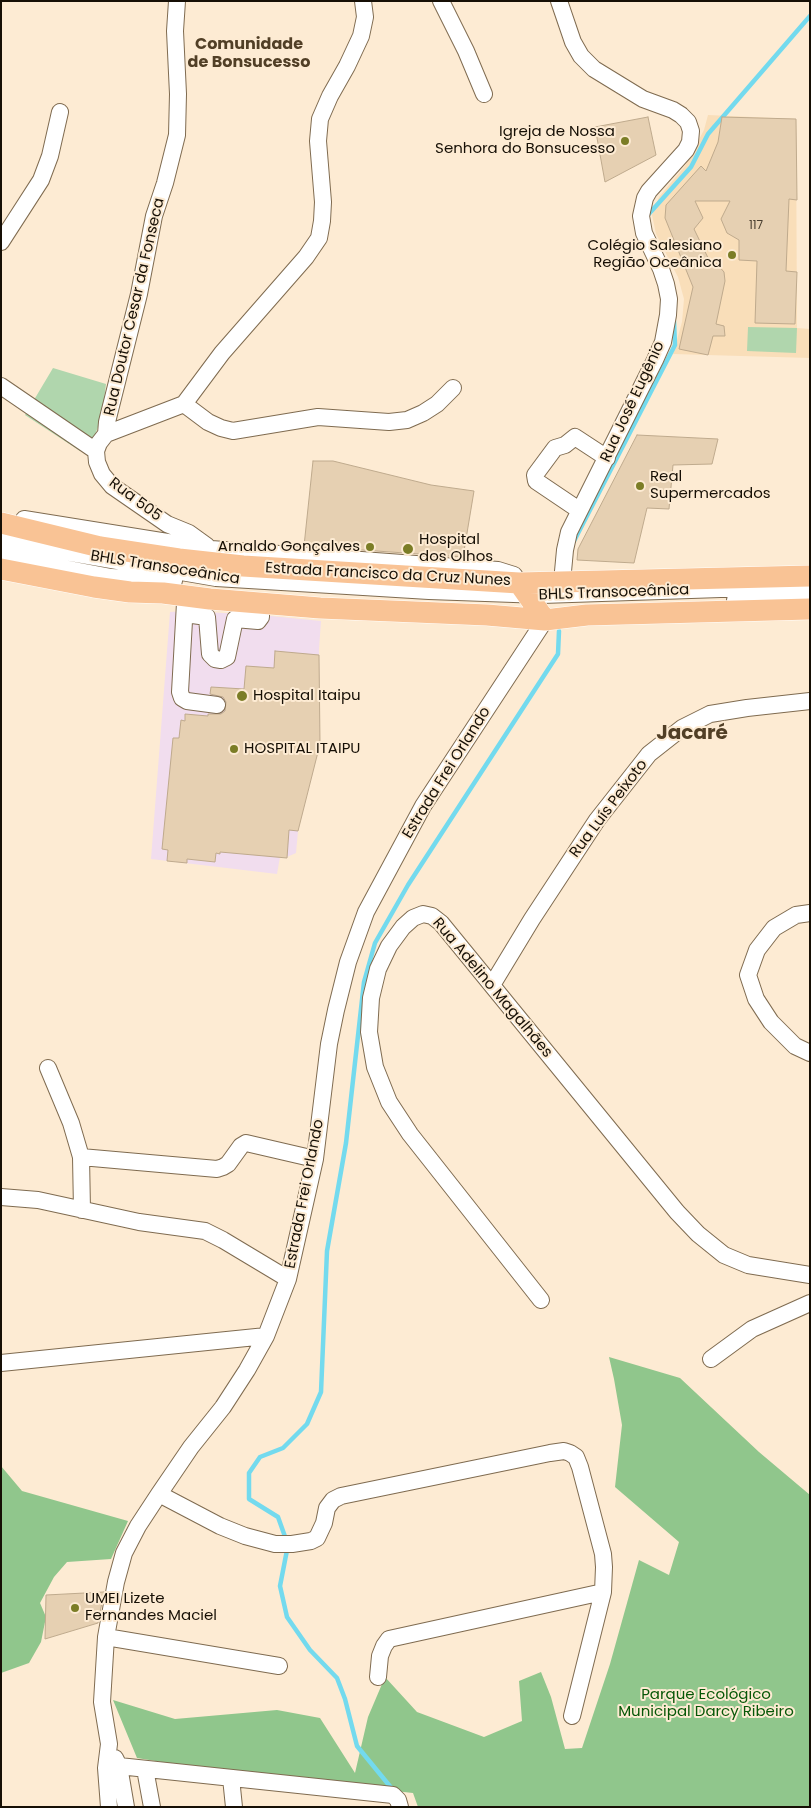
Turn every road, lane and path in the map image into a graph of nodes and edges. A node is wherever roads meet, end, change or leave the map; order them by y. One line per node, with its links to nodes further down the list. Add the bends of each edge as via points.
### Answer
1 (177, 1): 11 (street, Rua Doutor Cesar da Fonseca, via 174,32 177,136 154,216)
2 (363, 1): 10 (street, via 365,17 361,36 320,118 318,141 323,202 319,238 222,353)
3 (441, 1): 5 (street)
4 (559, 1): 13 (street, Rua José Eugênio, via 573,42 594,70 643,99 681,115 688,122 690,131 686,150 649,191 643,204 644,233 666,284 668,315 663,342)
5 (484, 94)
6 (60, 112): 7 (street, via 41,180)
7 (1, 242)
8 (1, 386): 12 (street)
9 (454, 388): 10 (street, via 423,413 407,420 389,422 318,417 233,431 208,422)
10 (184, 404): 11 (street)
11 (106, 434): 12 (street, Rua Doutor Cesar da Fonseca)
12 (96, 451): 18 (street, Rua 505, via 102,474 112,486 167,524)
13 (607, 458): 14 (street, Rua José Eugênio); 14 (street, via 575,437 555,448 535,475 536,481)
14 (579, 510): 22 (street, Rua José Eugênio, via 569,532)
15 (1, 516): 18 (street)
16 (1, 523): 25 (main road, Estrada Francisco da Cruz Nunes, via 100,546 211,564)
17 (1, 541): 25 (street, BHLS Transoceânica, via 216,578)
18 (211, 549): 25 (street, via 308,552 498,570 514,575)
19 (1, 556): 25 (street, BHLS Transoceânica, via 111,577 253,590)
20 (1, 569): 27 (main road, Estrada Francisco da Cruz Nunes)
21 (810, 576): 22 (main road, Estrada Francisco da Cruz Nunes)
22 (562, 582): 25 (main road, Estrada Francisco da Cruz Nunes)
23 (810, 586): 25 (street, BHLS Transoceânica)
24 (810, 598): 25 (street, BHLS Transoceânica)
25 (531, 600): 26 (main road, Estrada Francisco da Cruz Nunes); 28 (main road, Estrada Francisco da Cruz Nunes, via 587,616); 38 (street, Estrada Frei Orlando, via 366,912 348,962 336,1010)
26 (261, 604): 27 (main road, Estrada Francisco da Cruz Nunes); 30 (street, via 258,621)
27 (185, 605): 29 (street); 32 (street, via 180,692 187,701)
28 (810, 609)
29 (207, 616): 30 (street); 30 (street, via 210,654 221,660 228,657)
30 (235, 620)
31 (810, 701): 34 (street, Rua Luís Peixoto, via 710,714 682,728 649,754 596,820)
32 (217, 705)
33 (810, 913): 35 (street, via 796,915 774,928 757,950 748,974 756,999 771,1022 795,1046)
34 (492, 985): 41 (street, Rua Adelino Magalhães, via 698,1234 724,1255 748,1265); 43 (street, Rua Adelino Magalhães, via 441,923 423,914 403,927 378,969 371,998 369,1032 375,1067 389,1102 410,1134)
35 (810, 1053)
36 (48, 1068): 37 (street)
37 (81, 1157): 38 (street, via 217,1169 228,1164 246,1143); 40 (street)
38 (315, 1158): 42 (street, Estrada Frei Orlando)
39 (1, 1197): 40 (street, via 38,1200)
40 (82, 1210): 42 (street, via 206,1231)
41 (810, 1275)
42 (288, 1279): 45 (street, Estrada Frei Orlando)
43 (541, 1300)
44 (810, 1303): 46 (street, via 752,1328)
45 (266, 1336): 47 (street); 48 (street, Estrada Frei Orlando, via 223,1407 191,1446)
46 (711, 1359)
47 (1, 1363)
48 (159, 1494): 49 (street, via 245,1536 275,1544 292,1544 317,1538 327,1508 341,1496 564,1451 576,1458 580,1468 603,1554); 50 (street, Estrada Frei Orlando, via 124,1553)
49 (603, 1592): 52 (street, via 389,1639 380,1656); 53 (street)
50 (106, 1637): 51 (street); 54 (street, Estrada Frei Orlando, via 102,1702)
51 (279, 1666)
52 (378, 1677)
53 (572, 1716)
54 (109, 1744): 55 (street, Estrada Frei Orlando); 58 (street, Estrada Frei Orlando, via 106,1768)
55 (119, 1766): 56 (street); 59 (street, Estrada Frei Orlando)
56 (145, 1769): 57 (street); 60 (street)
57 (231, 1778): 61 (street); 62 (street, via 393,1795)
58 (109, 1807)
59 (126, 1807)
60 (152, 1807)
61 (234, 1807)
62 (400, 1807)

